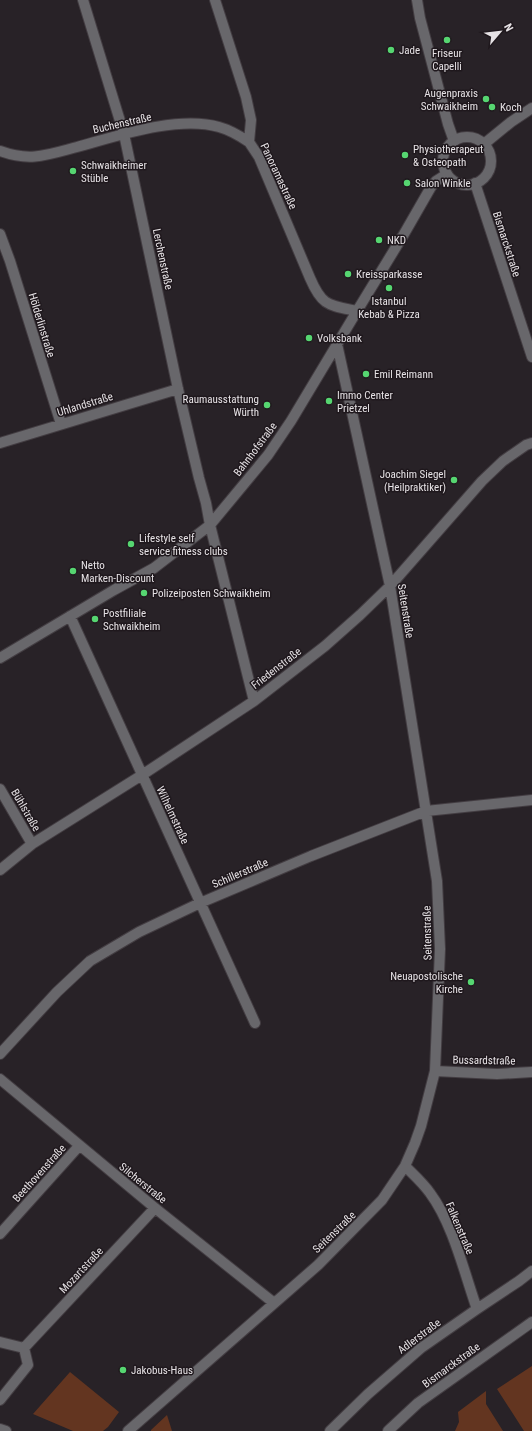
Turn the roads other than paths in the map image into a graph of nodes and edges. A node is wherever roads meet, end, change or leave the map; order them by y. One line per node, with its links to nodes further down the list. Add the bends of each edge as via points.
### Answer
1 (83, 0): 5 (street, Lerchenstraße)
2 (215, 0): 7 (street, Panoramastraße, via 246,97 251,120)
3 (417, 0): 6 (street)
4 (532, 108): 8 (street)
5 (124, 134): 7 (street, Buchenstraße, via 193,123 219,127); 9 (street, Buchenstraße, via 29,158); 16 (street, Lerchenstraße)
6 (454, 141): 8 (street, via 468,137); 10 (street, via 444,155)
7 (249, 142): 13 (street, Panoramastraße, via 261,163 317,294 332,306)
8 (484, 144): 11 (street, via 491,162 486,176)
9 (0, 151)
10 (447, 174): 11 (street, via 459,183); 13 (street, Bahnhofstraße, via 431,187)
11 (475, 183): 15 (street, Bismarckstraße)
12 (0, 234): 17 (street, Hölderlinstraße)
13 (357, 311): 14 (street, Bahnhofstraße)
14 (337, 344): 20 (street, Bahnhofstraße, via 268,455); 21 (street, Seitenstraße)
15 (532, 354)
16 (178, 389): 17 (street, Uhlandstraße); 20 (street, Lerchenstraße)
17 (61, 424): 18 (street, Uhlandstraße)
18 (0, 443)
19 (532, 443): 21 (street, Friedenstraße, via 503,461 482,481)
20 (210, 525): 22 (street, Bahnhofstraße, via 154,568); 24 (street, Lerchenstraße)
21 (390, 586): 24 (street, Friedenstraße, via 325,646); 28 (street, Seitenstraße)
22 (70, 616): 23 (street, Bahnhofstraße); 25 (street, Wilhelmstraße)
23 (0, 658)
24 (254, 701): 25 (street, Friedenstraße)
25 (142, 775): 29 (street, Friedenstraße); 31 (street, Wilhelmstraße)
26 (0, 789): 29 (street, Bühlstraße)
27 (532, 800): 28 (street, Schillerstraße)
28 (426, 811): 31 (street, Schillerstraße); 34 (street, Seitenstraße, via 437,882 440,949)
29 (32, 844): 30 (street, Friedenstraße)
30 (0, 870)
31 (200, 903): 32 (street, Wilhelmstraße); 33 (street, Schillerstraße, via 139,932 90,961 57,992)
32 (255, 1023)
33 (0, 1054)
34 (435, 1071): 35 (street, Bussardstraße, via 496,1074); 38 (street, Seitenstraße, via 421,1126)
35 (532, 1072)
36 (0, 1079): 37 (street, Silcherstraße)
37 (79, 1146): 39 (street, Silcherstraße); 40 (street, Beethovenstraße)
38 (405, 1166): 42 (street, Seitenstraße, via 373,1211 318,1265); 43 (street, Falkenstraße, via 431,1194 443,1215)
39 (155, 1208): 42 (street, Silcherstraße); 46 (street, Mozartstraße)
40 (0, 1234)
41 (532, 1271): 43 (street, Adlerstraße)
42 (274, 1303): 50 (street, Seitenstraße)
43 (477, 1309): 51 (street, Adlerstraße, via 421,1348)
44 (532, 1322): 52 (street, Bismarckstraße, via 418,1403)
45 (0, 1342): 46 (street)
46 (24, 1348): 47 (street, via 28,1365)
47 (0, 1400)
48 (0, 1429): 49 (street)
49 (6, 1431)
50 (128, 1431)
51 (330, 1431)
52 (388, 1431)

